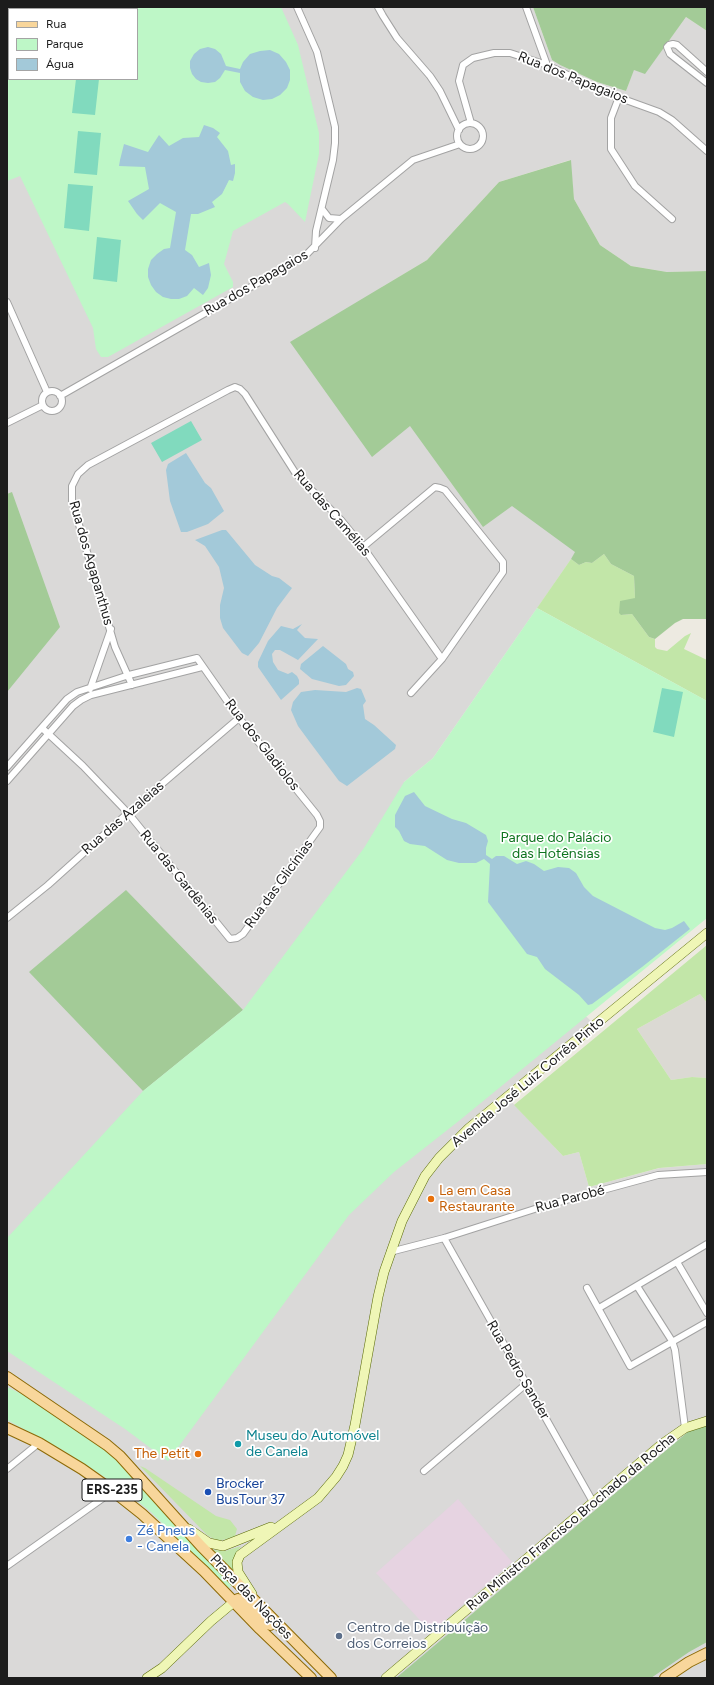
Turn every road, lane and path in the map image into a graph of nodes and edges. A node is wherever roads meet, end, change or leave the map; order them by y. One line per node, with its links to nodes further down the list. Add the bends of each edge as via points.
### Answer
1 (297, 7): 12 (street, via 316,52 335,127 333,160)
2 (378, 7): 9 (street, via 397,38 440,90)
3 (526, 7): 4 (street)
4 (547, 65): 7 (street, Rua dos Papagaios, via 591,87); 8 (street, Rua dos Papagaios, via 510,53 486,54 467,61 461,69 460,81)
5 (707, 72): 6 (street, via 677,45 672,44 667,48 670,54)
6 (707, 83)
7 (619, 97): 11 (street, Rua dos Papagaios, via 664,114); 14 (street, via 611,118 611,149 635,186)
8 (471, 123): 9 (street); 10 (street, Rua dos Papagaios, via 481,130 481,142 471,149)
9 (459, 130): 10 (street, via 457,137)
10 (460, 144): 13 (street, Rua dos Papagaios, via 413,160)
11 (707, 151)
12 (322, 209): 13 (street, via 328,218); 15 (street, via 316,231)
13 (341, 219): 15 (street, Rua dos Papagaios)
14 (672, 219)
15 (315, 248): 19 (street, Rua dos Papagaios, via 301,259)
16 (7, 302): 18 (street)
17 (235, 388): 22 (street, Rua das Camélias, via 245,394 296,474 341,520); 23 (street, Rua dos Agapanthus, via 88,465 76,478 71,491 72,501)
18 (47, 392): 19 (street, via 54,392); 20 (street, via 43,398)
19 (60, 396): 20 (street, via 61,407 55,411 48,410)
20 (43, 405): 21 (street)
21 (7, 423)
22 (363, 547): 24 (street, Rua das Camélias); 24 (street, via 435,487 445,490 503,562 503,572)
23 (110, 629): 26 (street, Rua dos Agapanthus); 28 (street)
24 (442, 659): 29 (street)
25 (202, 667): 26 (street, Rua dos Gladiolos, via 197,658); 27 (street); 31 (street, Rua dos Gladiolos)
26 (129, 675): 27 (street, Rua dos Agapanthus); 28 (street)
27 (132, 685): 30 (street)
28 (90, 688): 30 (street); 32 (street, via 77,692 67,699)
29 (411, 693)
30 (91, 696): 33 (street, via 73,706)
31 (239, 718): 36 (street, Rua das Azaleias); 37 (street, Rua dos Gladiolos, via 317,816)
32 (42, 728): 33 (street, Rua das Gardênias); 34 (street)
33 (49, 735): 35 (street); 36 (street, Rua das Gardênias, via 84,766)
34 (7, 767)
35 (7, 780)
36 (128, 813): 38 (street, Rua das Azaleias); 40 (street, Rua das Gardênias, via 228,938)
37 (320, 824): 40 (street, Rua das Glicínias, via 317,833 243,934)
38 (7, 918)
39 (707, 933): 44 (street, Avenida José Luiz Corrêa Pinto, via 469,1128 444,1153 425,1176)
40 (232, 939)
41 (707, 1172): 42 (street, Rua Parobé, via 658,1175 544,1206)
42 (444, 1238): 44 (street, Rua Parobé); 53 (street, Rua Pedro Sander)
43 (707, 1244): 45 (street)
44 (390, 1252): 62 (street, Avenida José Luiz Corrêa Pinto, via 378,1297 348,1455 336,1477 318,1498)
45 (677, 1262): 46 (street); 49 (street)
46 (637, 1286): 48 (street); 51 (street)
47 (587, 1288): 48 (street)
48 (599, 1308): 51 (street, via 630,1366)
49 (707, 1313)
50 (707, 1322): 51 (street)
51 (672, 1341): 56 (street)
52 (7, 1377): 63 (main road, Praça das Nações / ERS-235, via 120,1456)
53 (526, 1384): 59 (street); 61 (street, Rua Pedro Sander)
54 (707, 1421): 56 (street, Rua Ministro Francisco Brochado da Rocha)
55 (7, 1428): 57 (main road, ERS-235)
56 (685, 1428): 61 (street, Rua Ministro Francisco Brochado da Rocha)
57 (39, 1443): 58 (street); 60 (main road, ERS-235)
58 (7, 1469)
59 (424, 1471)
60 (113, 1491): 64 (street); 65 (main road, ERS-235, via 157,1526)
61 (593, 1502): 72 (street, Rua Ministro Francisco Brochado da Rocha)
62 (287, 1520): 63 (street, Avenida José Luiz Corrêa Pinto, via 223,1546 209,1543); 66 (street, Avenida José Luiz Corrêa Pinto, via 242,1551 238,1558 238,1572)
63 (183, 1524): 66 (main road, Praça das Nações / ERS-235, via 201,1546)
64 (7, 1566)
65 (234, 1601): 67 (main road, via 238,1599 248,1604 273,1627); 69 (street, via 162,1668); 70 (main road, ERS-235)
66 (259, 1604): 67 (main road, Praça das Nações / ERS-235)
67 (297, 1644): 71 (main road, Praça das Nações / ERS-235)
68 (707, 1653): 73 (main road)
69 (147, 1678)
70 (311, 1678)
71 (331, 1678)
72 (386, 1678)
73 (665, 1678)

